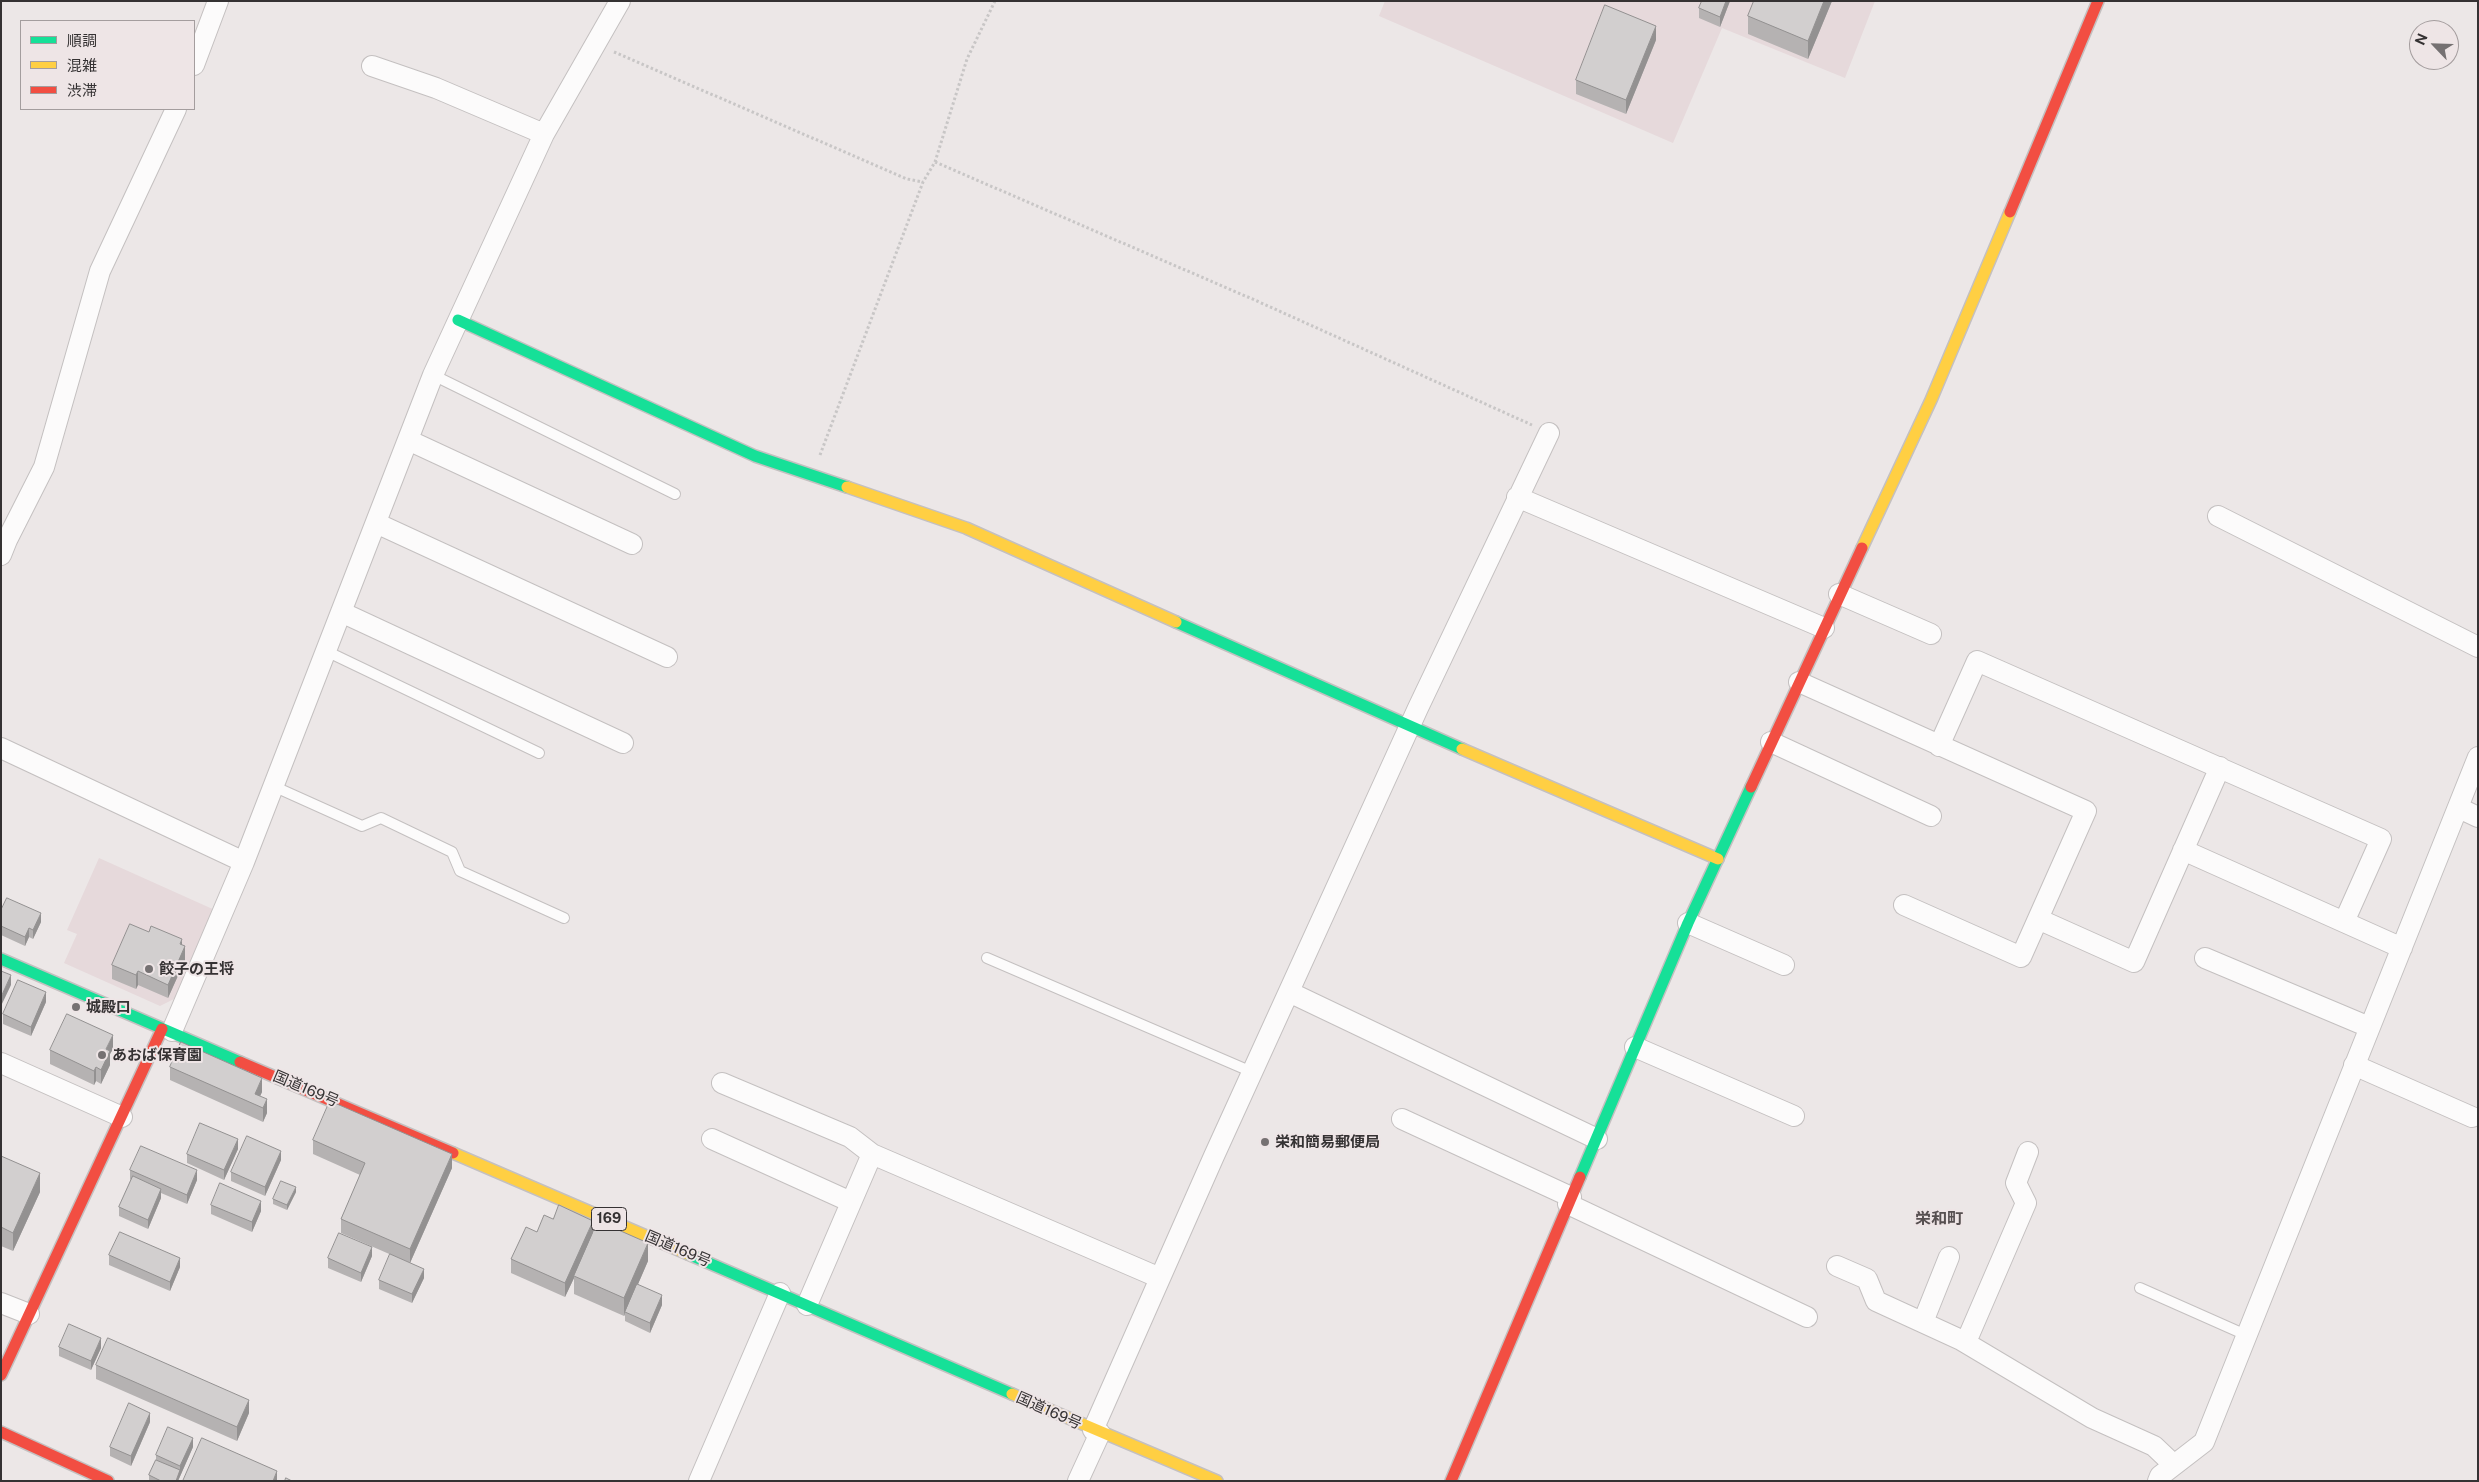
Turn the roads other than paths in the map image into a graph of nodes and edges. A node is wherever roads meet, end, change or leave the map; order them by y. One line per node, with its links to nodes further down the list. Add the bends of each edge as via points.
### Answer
1 (218, 1): 4 (street)
2 (620, 1): 7 (street)
3 (2098, 1): 18 (main road, via 1931,400)
4 (195, 62)
5 (372, 66): 7 (street, via 436,88)
6 (176, 110): 17 (street, via 100,271 44,466)
7 (544, 134): 8 (street)
8 (458, 320): 9 (street); 26 (main road, via 754,456 966,528)
9 (434, 375): 11 (street); 12 (lane)
10 (1548, 433): 13 (street)
11 (408, 440): 15 (street); 16 (street)
12 (675, 494)
13 (1517, 497): 20 (street); 26 (street)
14 (2218, 516): 22 (street)
15 (376, 523): 19 (street); 24 (street)
16 (632, 544)
17 (1, 555)
18 (1839, 594): 20 (main road); 21 (street)
19 (341, 612): 23 (street); 28 (street)
20 (1824, 628): 25 (main road)
21 (1931, 634)
22 (2478, 647)
23 (326, 651): 31 (lane); 34 (street)
24 (667, 657)
25 (1799, 682): 27 (main road); 29 (street)
26 (1410, 726): 39 (main road); 51 (street)
27 (1771, 742): 36 (street); 39 (main road)
28 (623, 743)
29 (1938, 746): 33 (street, via 1978,661); 43 (street, via 2086,811)
30 (1, 748): 40 (street)
31 (539, 753)
32 (2478, 758): 35 (street)
33 (2220, 767): 38 (street); 44 (street, via 2381,839)
34 (273, 786): 40 (street); 42 (lane, via 362,826 381,818 452,852 460,871)
35 (2459, 808): 37 (street); 46 (street)
36 (1931, 816)
37 (2478, 817)
38 (2184, 850): 43 (street, via 2134,962); 44 (street)
39 (1718, 859): 45 (main road)
40 (244, 862): 53 (street)
41 (1904, 905): 43 (street, via 2021,957)
42 (564, 918)
43 (2038, 919)
44 (2344, 922): 46 (street)
45 (1688, 923): 50 (street); 54 (main road)
46 (2402, 948): 52 (street)
47 (987, 958): 57 (lane)
48 (2205, 958): 52 (street)
49 (1, 959): 53 (main road, 国道169号 / 169)
50 (1784, 965)
51 (1289, 992): 57 (street); 64 (street)
52 (2370, 1027): 56 (street)
53 (167, 1030): 60 (main road); 73 (main road, 国道169号 / 169)
54 (1635, 1046): 59 (street); 64 (main road)
55 (1, 1063): 60 (street)
56 (2354, 1065): 61 (street); 79 (street)
57 (1252, 1072): 71 (street)
58 (722, 1082): 66 (street, via 850,1137)
59 (1794, 1116)
60 (122, 1117): 76 (main road)
61 (2472, 1117)
62 (1402, 1119): 67 (street)
63 (712, 1139): 68 (street)
64 (1597, 1139): 67 (main road)
65 (2028, 1152): 80 (street, via 2016,1183 2026,1203)
66 (872, 1154): 68 (street); 71 (street)
67 (1570, 1200): 77 (street); 89 (main road)
68 (852, 1202): 75 (street)
69 (1949, 1257): 78 (street)
70 (1837, 1266): 78 (street, via 1867,1279 1876,1301)
71 (1160, 1278): 82 (street)
72 (2140, 1288): 79 (lane)
73 (780, 1293): 75 (main road, 国道169号 / 169); 86 (street)
74 (1, 1303): 76 (street)
75 (807, 1304): 82 (main road, 国道169号 / 169)
76 (29, 1314): 81 (main road)
77 (1807, 1316)
78 (1923, 1322): 80 (street)
79 (2246, 1335): 84 (street, via 2204,1442)
80 (1966, 1342): 84 (street, via 2092,1418 2154,1446)
81 (1, 1375)
82 (1096, 1431): 87 (street); 88 (main road, 国道169号 / 169)
83 (1, 1432): 85 (main road)
84 (2174, 1465): 90 (street)
85 (108, 1481)
86 (699, 1481)
87 (1078, 1481)
88 (1217, 1481)
89 (1451, 1481)
90 (2158, 1481)

